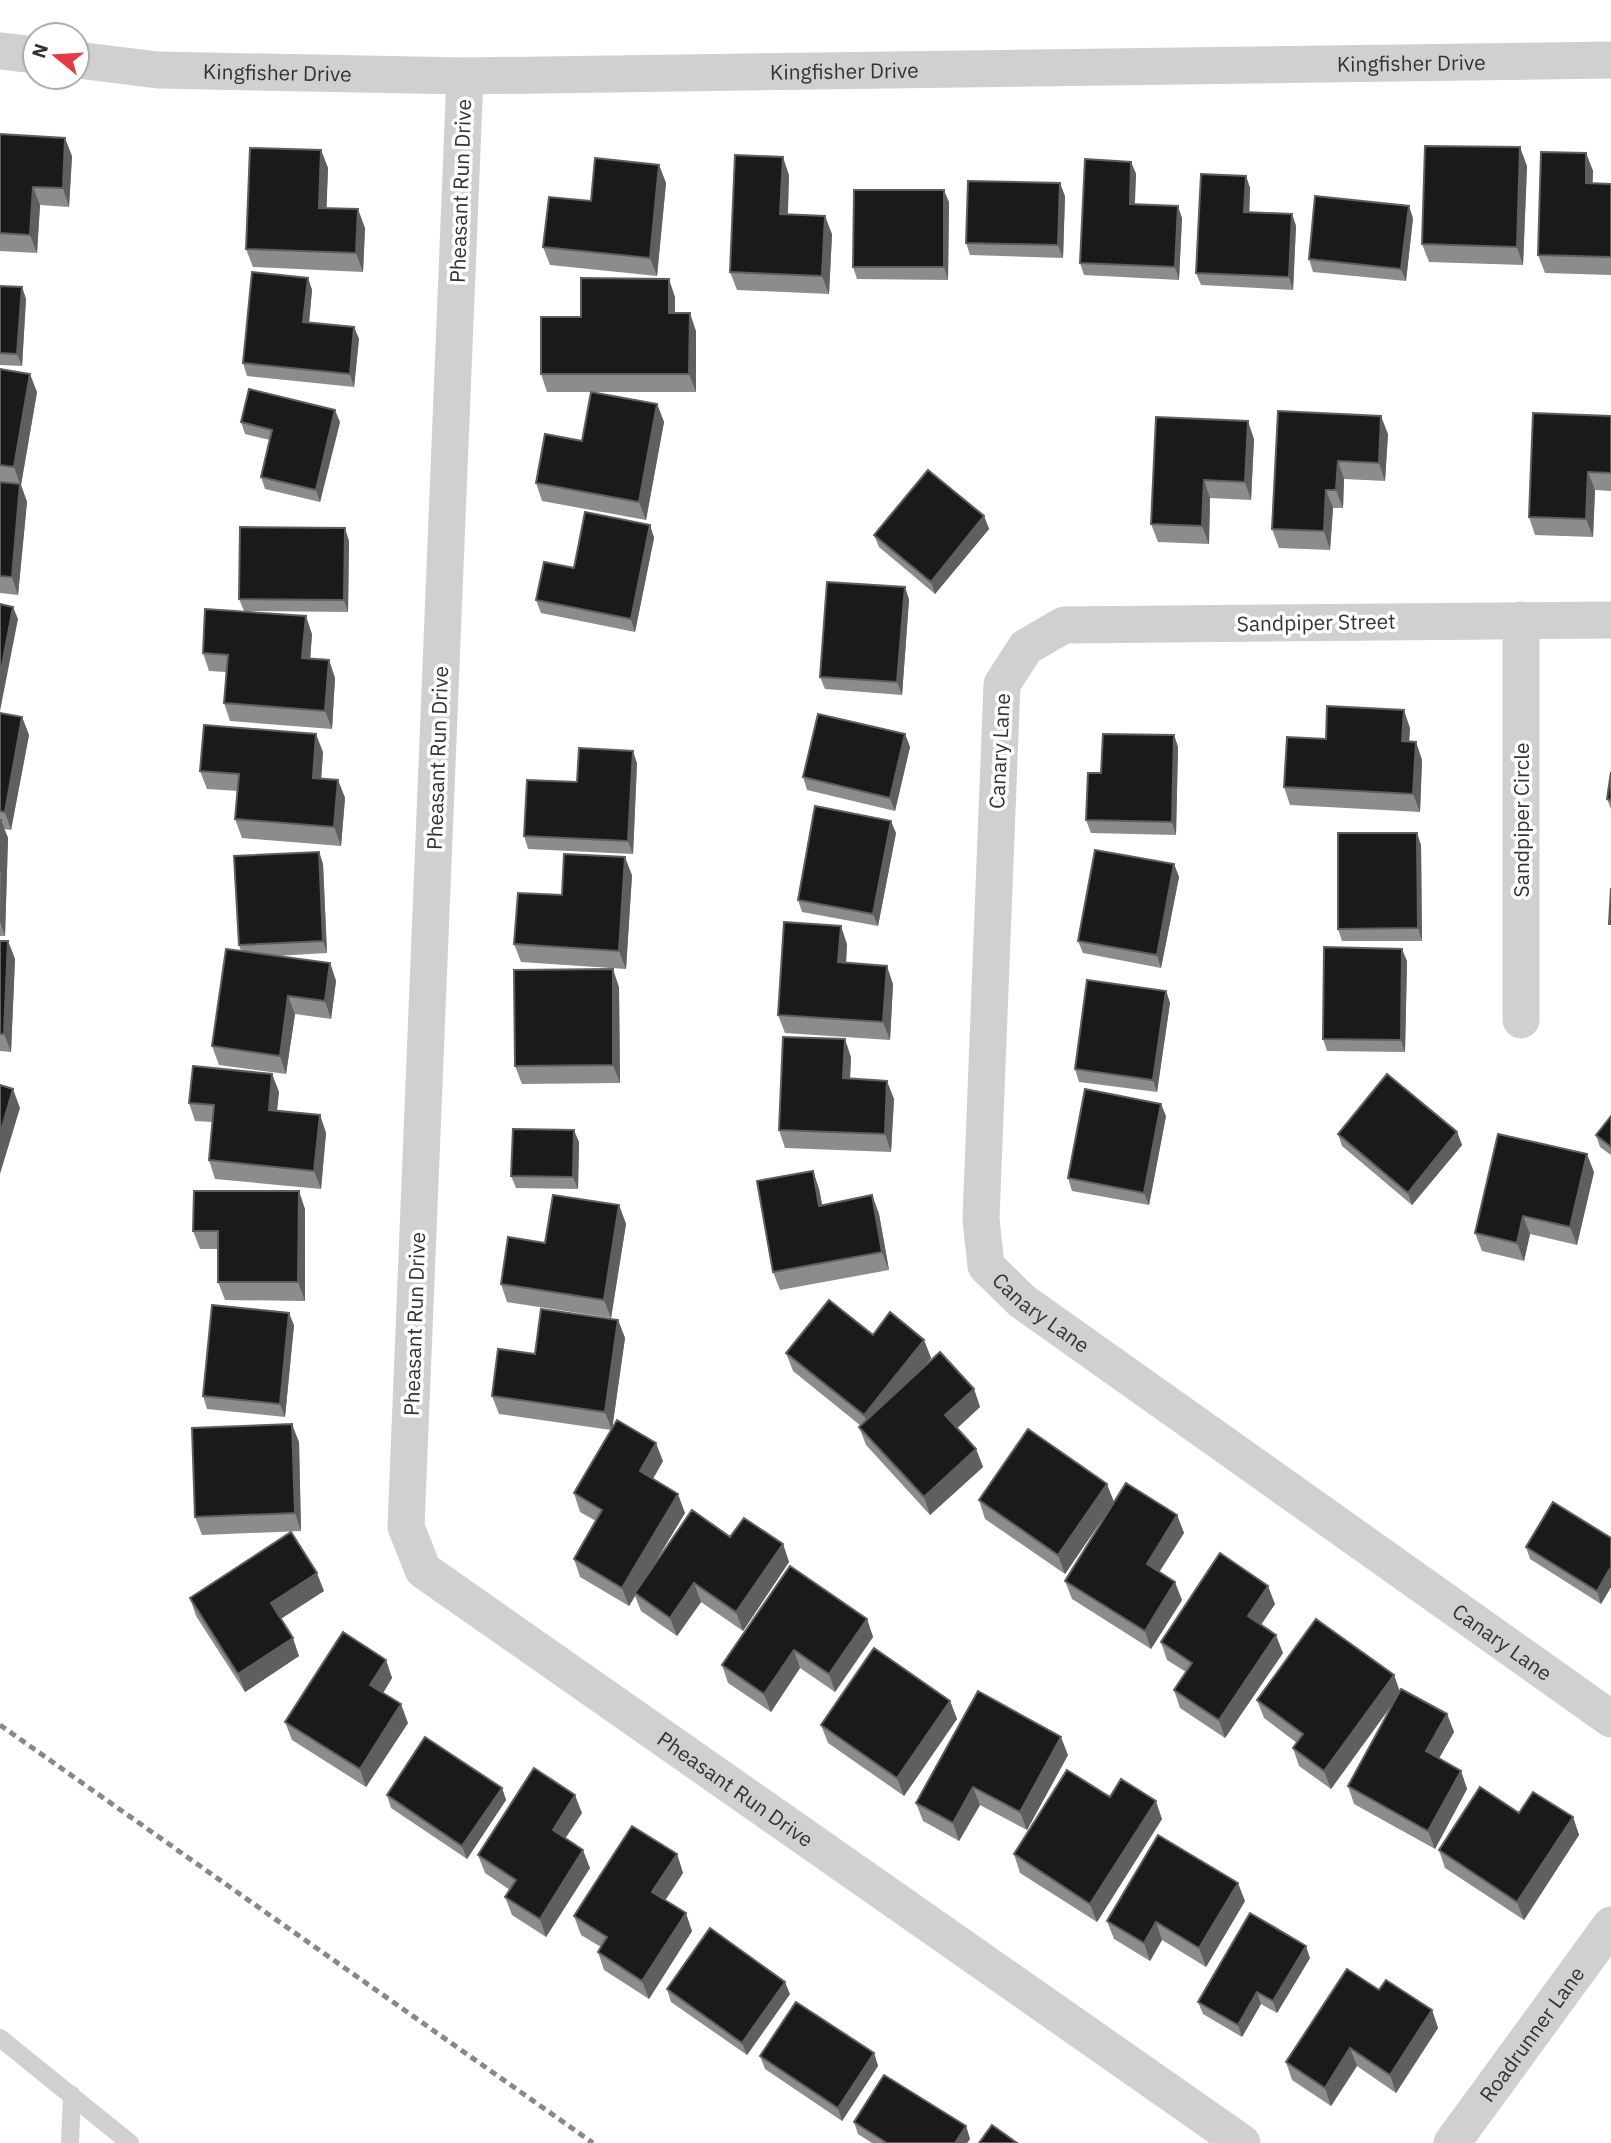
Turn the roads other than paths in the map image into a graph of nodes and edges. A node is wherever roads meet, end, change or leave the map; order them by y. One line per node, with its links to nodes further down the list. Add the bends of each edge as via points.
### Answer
1 (0, 51): 2 (street)
2 (21, 53)
3 (1611, 60): 5 (street, Kingfisher Drive)
4 (91, 62): 5 (street, Kingfisher Drive, via 158,70)
5 (465, 76): 16 (street, Pheasant Run Drive, via 406,1527 423,1570)
6 (1521, 620): 7 (street, Sandpiper Street); 8 (street, Sandpiper Street, via 1064,625); 9 (street, Sandpiper Circle)
7 (1611, 620)
8 (1026, 647): 10 (street, Canary Lane, via 1002,684 981,1219 986,1266 1022,1301)
9 (1521, 1020)
10 (1611, 1719)
11 (1611, 1925): 17 (street, Roadrunner Lane)
12 (0, 2038): 13 (lane)
13 (72, 2095): 14 (lane); 15 (lane)
14 (70, 2143)
15 (130, 2143)
16 (1242, 2143)
17 (1452, 2143)

